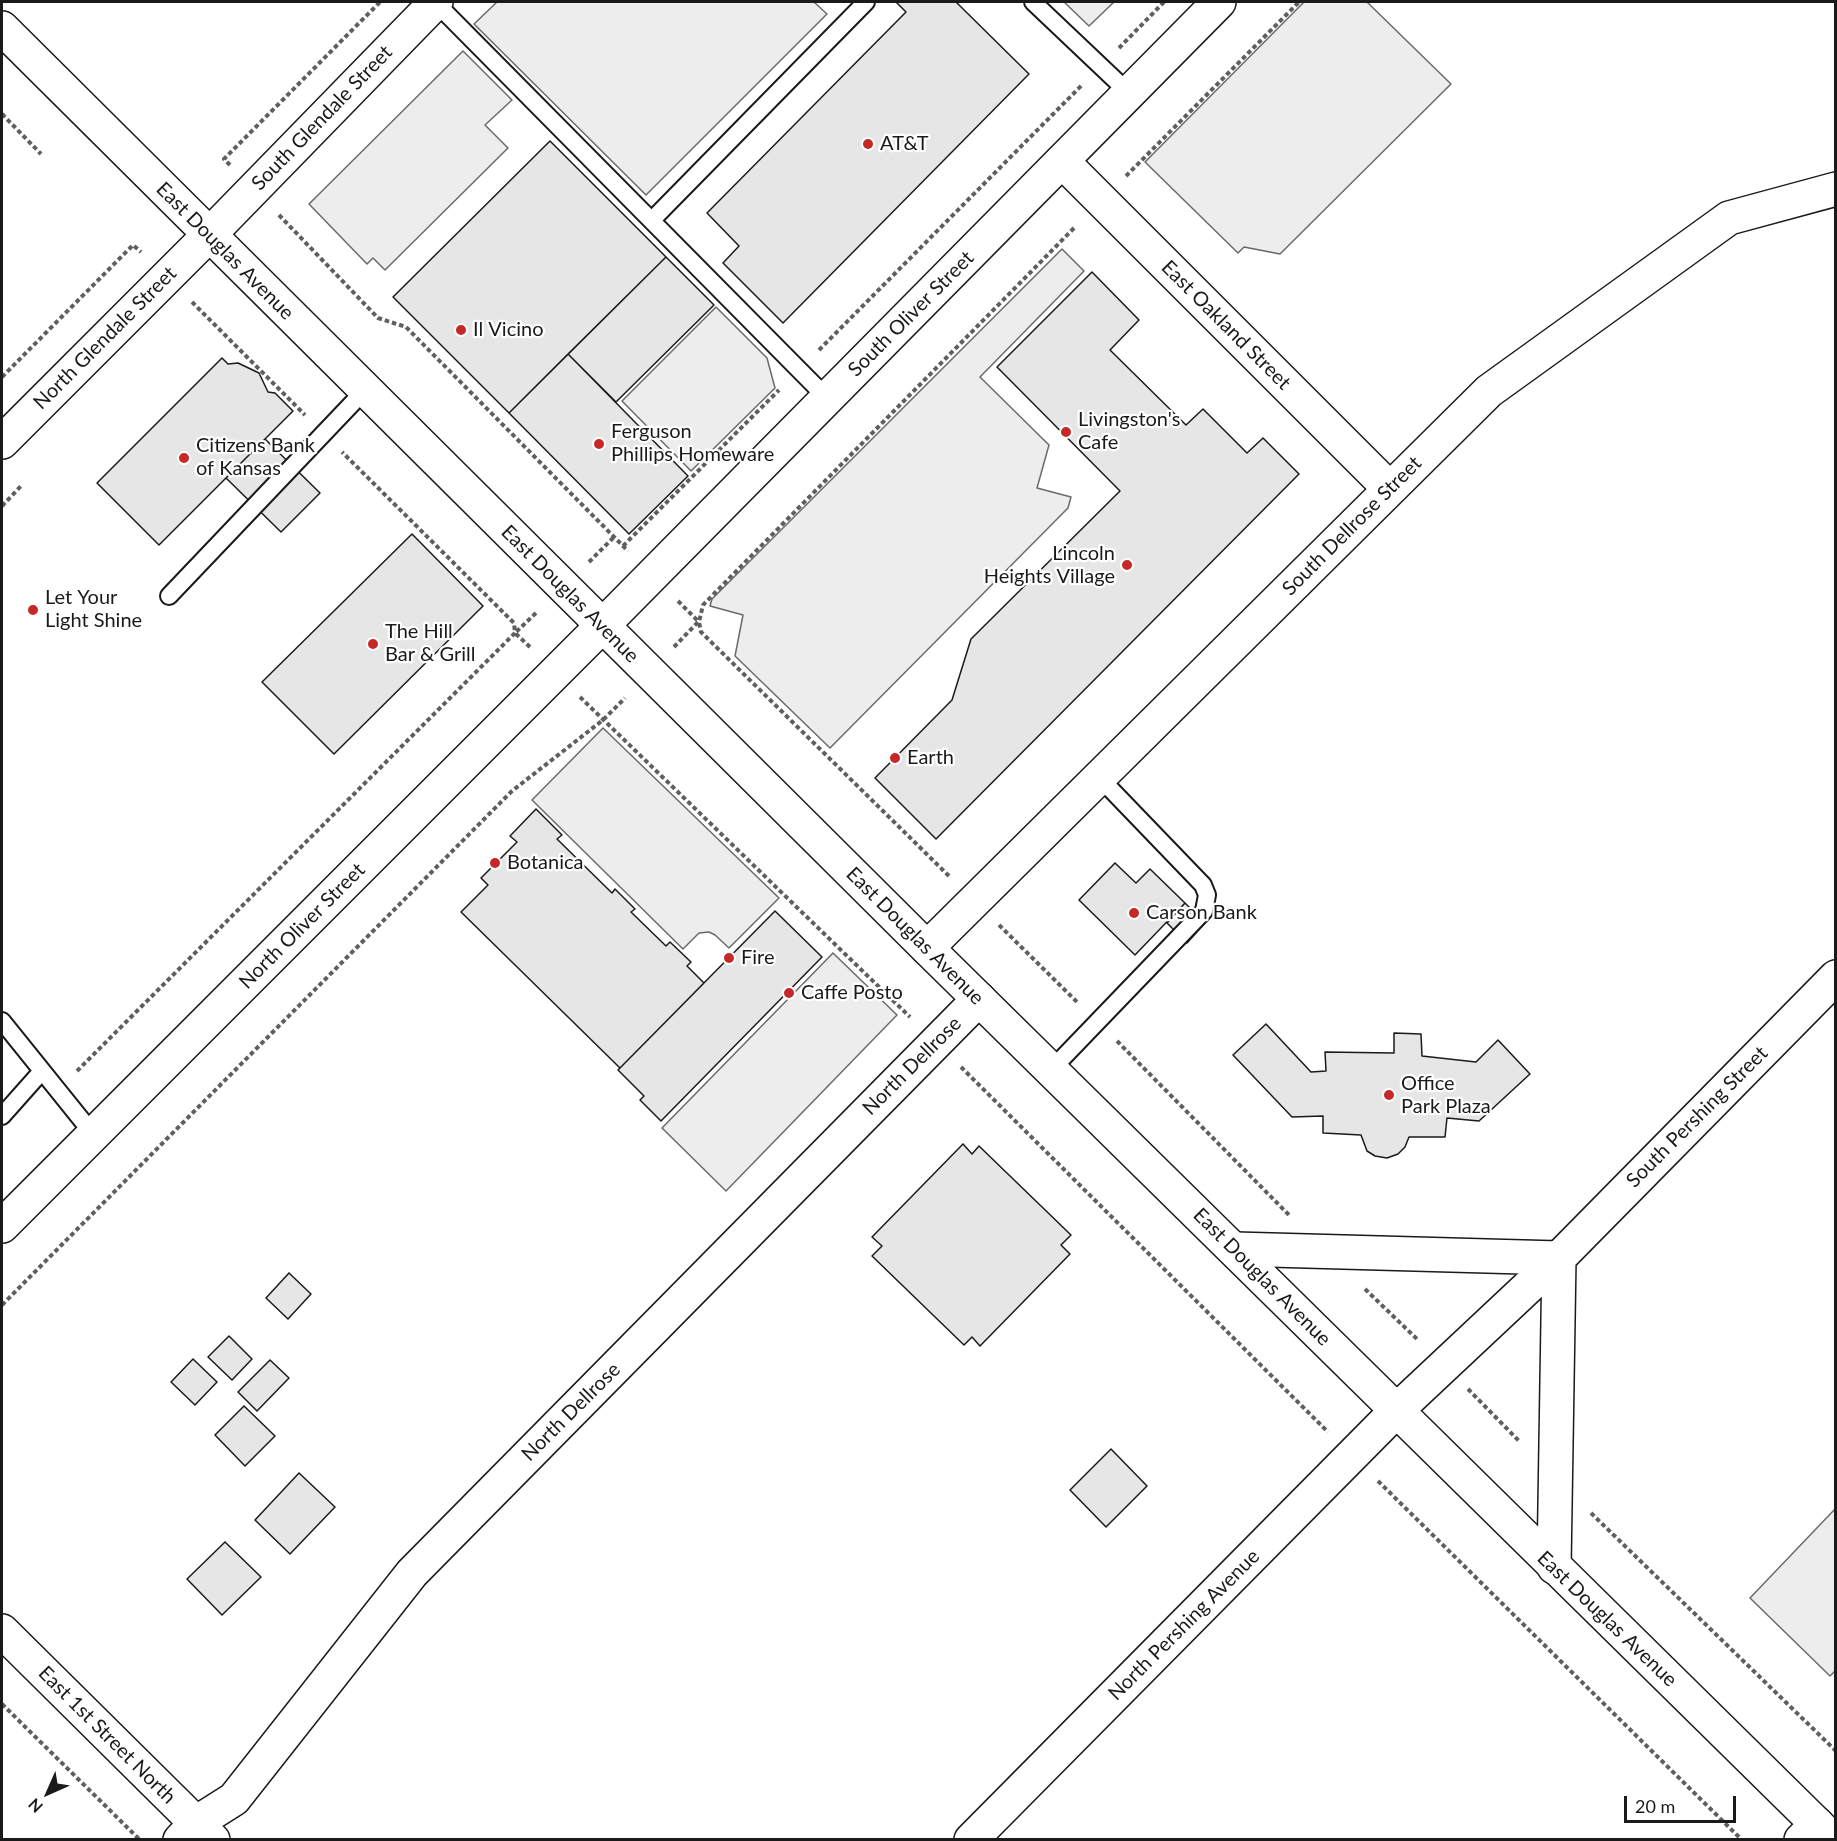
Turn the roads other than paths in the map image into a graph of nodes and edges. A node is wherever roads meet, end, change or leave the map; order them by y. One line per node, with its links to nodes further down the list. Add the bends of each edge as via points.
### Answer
1 (435, 2): 9 (lane); 10 (street, South Glendale Street)
2 (866, 2): 9 (lane)
3 (1033, 2): 6 (lane)
4 (1219, 2): 6 (street, South Oliver Street)
5 (2, 28): 10 (street, East Douglas Avenue)
6 (1129, 93): 7 (street, South Oliver Street)
7 (1062, 161): 12 (street, South Oliver Street); 14 (street, East Oakland Street)
8 (1836, 189): 14 (street, South Dellrose Street, via 1729,218 1489,391)
9 (652, 220): 12 (lane)
10 (209, 235): 11 (street, East Douglas Avenue); 13 (street, North Glendale Street)
11 (365, 390): 15 (lane); 16 (street, East Douglas Avenue)
12 (827, 398): 16 (street, South Oliver Street)
13 (3, 437)
14 (1390, 489): 17 (street, South Dellrose Street)
15 (169, 596)
16 (602, 626): 18 (street, East Douglas Avenue); 25 (street, North Oliver Street)
17 (1099, 777): 18 (street, South Dellrose Street); 22 (lane, via 1203,885 1207,896 1204,911)
18 (927, 948): 20 (street, East Douglas Avenue)
19 (1836, 977): 28 (street, South Pershing Street)
20 (979, 999): 22 (street, East Douglas Avenue); 32 (street, North Dellrose, via 412,1573 234,1799)
21 (2, 1021): 23 (lane)
22 (1051, 1070): 27 (street, East Douglas Avenue)
23 (42, 1071): 24 (lane); 25 (lane)
24 (2, 1116)
25 (93, 1134): 26 (street, North Oliver Street)
26 (2, 1226)
27 (1235, 1249): 28 (street); 29 (street, East Douglas Avenue)
28 (1559, 1258): 29 (street, South Pershing Street); 30 (street)
29 (1397, 1410): 30 (street, East Douglas Avenue); 34 (street, North Pershing Avenue)
30 (1554, 1567): 33 (street, East Douglas Avenue)
31 (2, 1631): 32 (street, East 1st Street North)
32 (196, 1834)
33 (1817, 1834)
34 (971, 1839)

